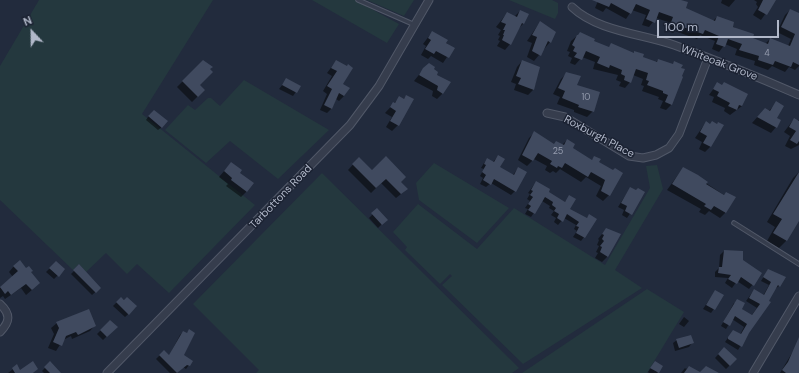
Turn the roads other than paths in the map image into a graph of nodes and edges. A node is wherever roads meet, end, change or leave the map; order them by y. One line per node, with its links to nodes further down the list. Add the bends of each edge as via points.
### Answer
1 (358, 0): 4 (lane)
2 (429, 0): 4 (street, Tarbottons Road)
3 (572, 7): 5 (street, Whiteoak Grove, via 596,23)
4 (414, 25): 13 (street, Tarbottons Road, via 379,86 350,125)
5 (708, 58): 6 (street, Whiteoak Grove); 7 (street, Roxburgh Place, via 679,134 669,148 656,155 643,158 629,156 565,117)
6 (799, 95)
7 (547, 113)
8 (734, 223): 9 (lane)
9 (799, 264)
10 (799, 296): 14 (street)
11 (0, 304): 12 (street, via 8,319)
12 (0, 332)
13 (107, 373)
14 (753, 373)

